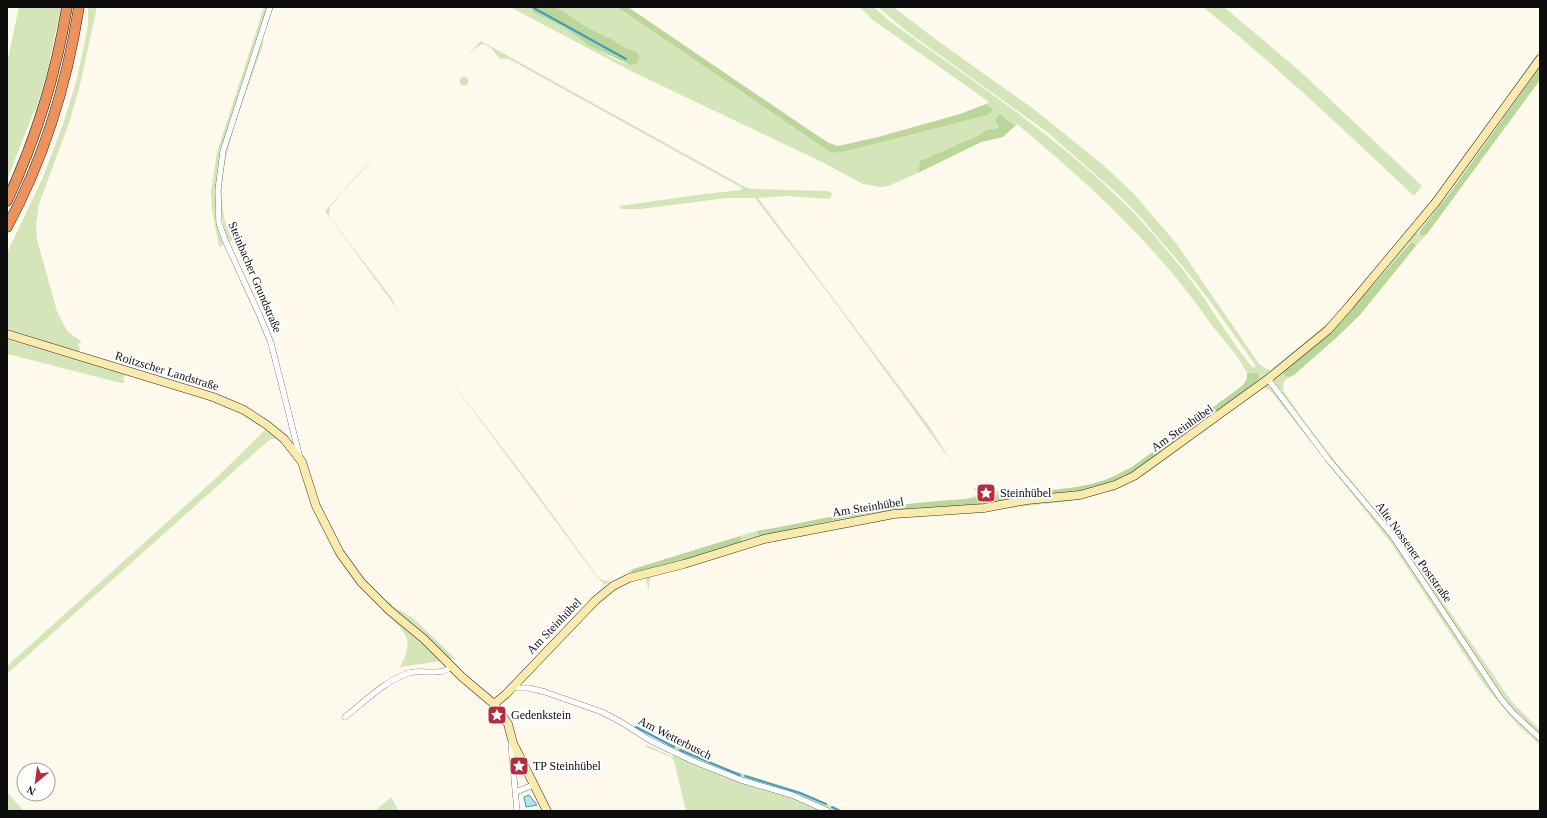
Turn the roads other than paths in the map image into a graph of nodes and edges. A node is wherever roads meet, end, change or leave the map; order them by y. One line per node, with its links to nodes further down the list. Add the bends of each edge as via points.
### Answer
1 (68, 7): 5 (highway, via 47,96 24,164)
2 (79, 7): 6 (highway, via 66,72 55,110 32,173)
3 (270, 7): 9 (street, Steinbacher Grundstraße, via 223,151 219,172 218,207 219,223 225,240 271,343)
4 (1540, 59): 8 (street, Am Steinhübel, via 1436,202 1373,279 1328,330)
5 (7, 201)
6 (7, 227)
7 (7, 334): 10 (street, Roitzscher Landstraße, via 213,397 244,410)
8 (1268, 379): 13 (street, Am Steinhübel, via 1134,476 1097,491 984,508 894,514 860,520 764,539 628,578 596,600); 16 (street, Alte Nossener Poststraße, via 1328,459 1392,535 1512,712)
9 (294, 432): 10 (street); 11 (street, Steinbacher Grundstraße)
10 (284, 439): 11 (street, Roitzscher Landstraße)
11 (302, 462): 12 (street, via 316,506 340,553 361,582)
12 (449, 663): 14 (street); 15 (street, via 445,671 404,675)
13 (512, 688): 14 (street, Am Steinhübel); 22 (street, Am Wetterbusch, via 529,688 545,692 602,712 646,738 693,761 741,780 792,795)
14 (494, 704): 17 (street, via 508,724)
15 (345, 717)
16 (1540, 738)
17 (513, 743): 18 (street); 19 (street, via 511,744)
18 (533, 785): 19 (street); 21 (street)
19 (516, 792): 20 (street)
20 (517, 811)
21 (547, 811)
22 (828, 811)

